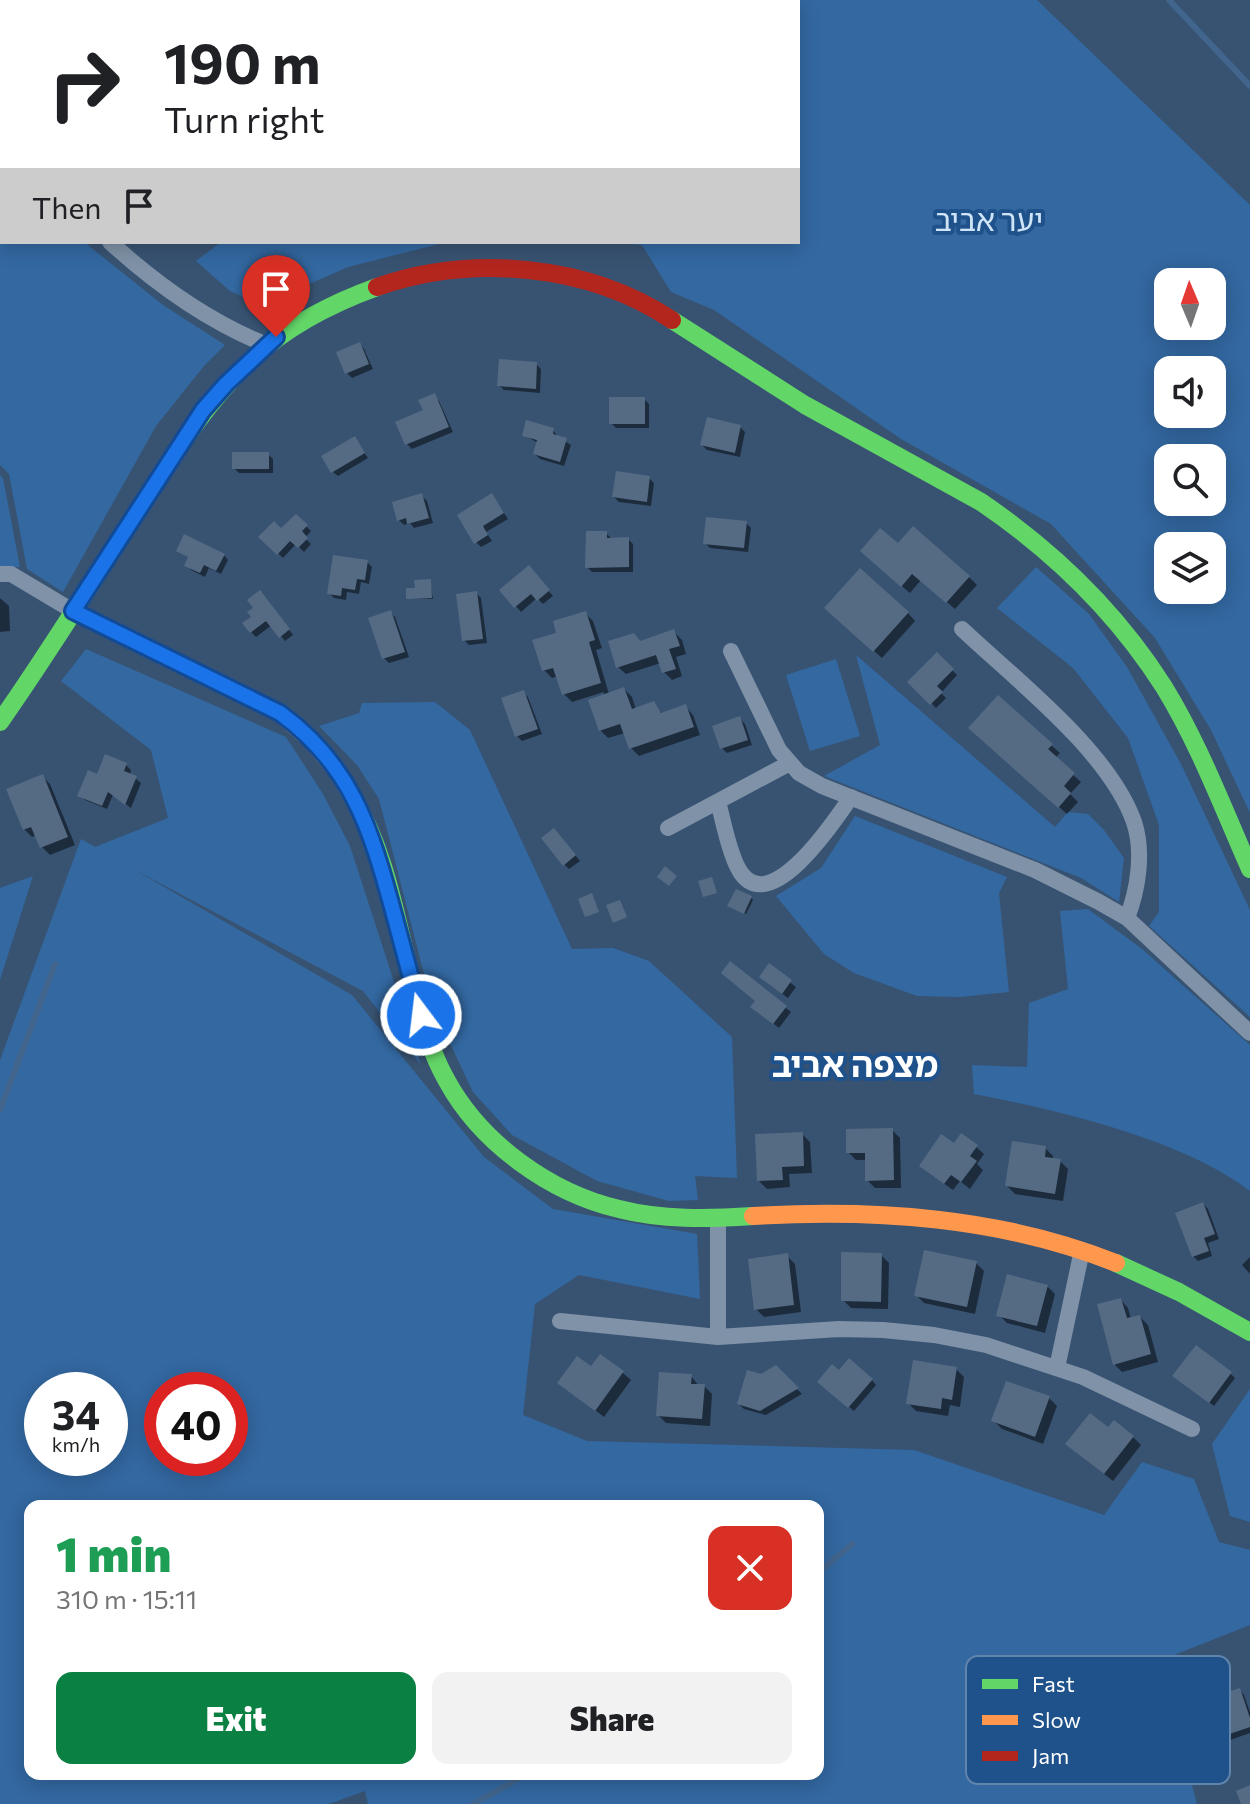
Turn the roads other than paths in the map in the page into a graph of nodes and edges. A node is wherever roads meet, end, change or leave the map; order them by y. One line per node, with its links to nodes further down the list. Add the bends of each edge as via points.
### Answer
1 (112, 244): 2 (street, via 194,306)
2 (267, 345): 4 (street, via 203,410); 12 (street, via 349,298 390,284 461,271 559,275 637,299 801,402 962,490 1062,565 1128,638 1176,706)
3 (0, 574): 4 (street, via 11,574)
4 (73, 611): 7 (street); 15 (street, via 280,713 324,752 369,829 439,1066 453,1093 495,1141 583,1200 639,1214)
5 (962, 629): 13 (street, via 1087,747 1115,785 1134,822 1137,842 1137,892)
6 (731, 651): 8 (street)
7 (0, 722)
8 (788, 764): 9 (street); 10 (street)
9 (851, 797): 10 (street, via 803,860 766,884 751,882 738,870); 13 (street, via 1035,870)
10 (718, 802): 11 (street)
11 (668, 828)
12 (1250, 869)
13 (1127, 918): 14 (street)
14 (1250, 1033)
15 (718, 1220): 16 (street, via 884,1214 988,1226); 19 (street)
16 (1082, 1250): 18 (street, via 1185,1294); 20 (street)
17 (560, 1321): 19 (street)
18 (1250, 1332)
19 (718, 1337): 20 (street, via 883,1330 986,1345)
20 (1057, 1368): 21 (street)
21 (1192, 1429)

